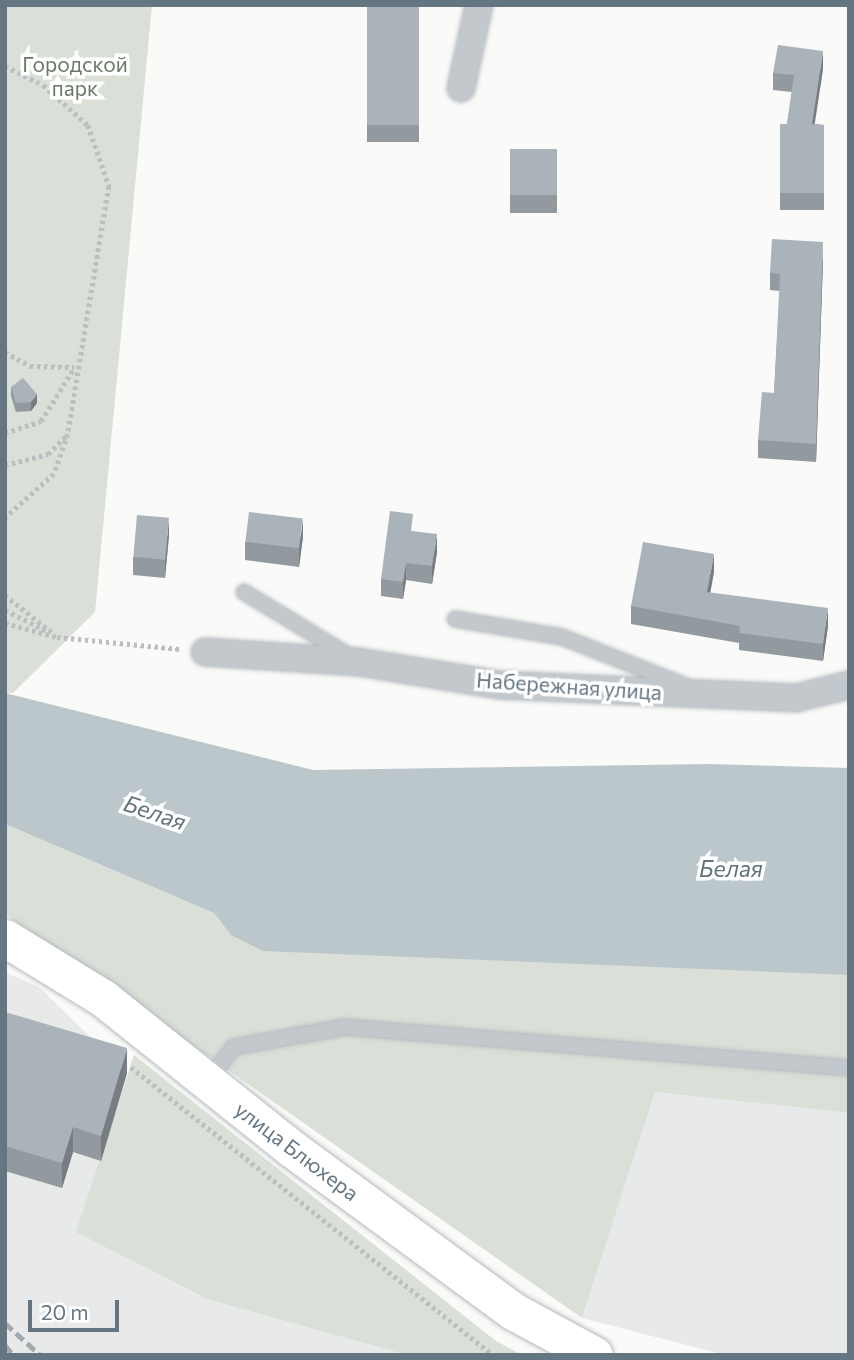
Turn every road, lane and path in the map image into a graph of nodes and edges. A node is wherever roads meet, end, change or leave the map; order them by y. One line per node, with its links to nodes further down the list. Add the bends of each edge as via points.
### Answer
1 (479, 5): 3 (street)
2 (5, 66): 5 (path, via 43,85 88,125 109,187)
3 (461, 88)
4 (5, 352): 5 (path, via 30,366)
5 (75, 367): 6 (path, via 41,421); 7 (path)
6 (5, 433)
7 (68, 434): 8 (path, via 48,454); 9 (path, via 54,474)
8 (5, 465)
9 (5, 518)
10 (244, 592): 17 (lane)
11 (5, 595): 15 (path)
12 (5, 610): 15 (path)
13 (455, 619): 19 (lane, via 562,637)
14 (5, 623): 15 (path)
15 (57, 637): 16 (path)
16 (205, 652): 17 (street, Набережная улица)
17 (359, 662): 19 (street, Набережная улица, via 499,685)
18 (849, 685): 19 (street, Набережная улица, via 796,698)
19 (706, 695)
20 (5, 938): 22 (main road, улица Блюхера, via 103,998)
21 (849, 1068): 22 (lane, via 345,1027 234,1047)
22 (207, 1081): 23 (main road, улица Блюхера, via 513,1311)
23 (594, 1355)

